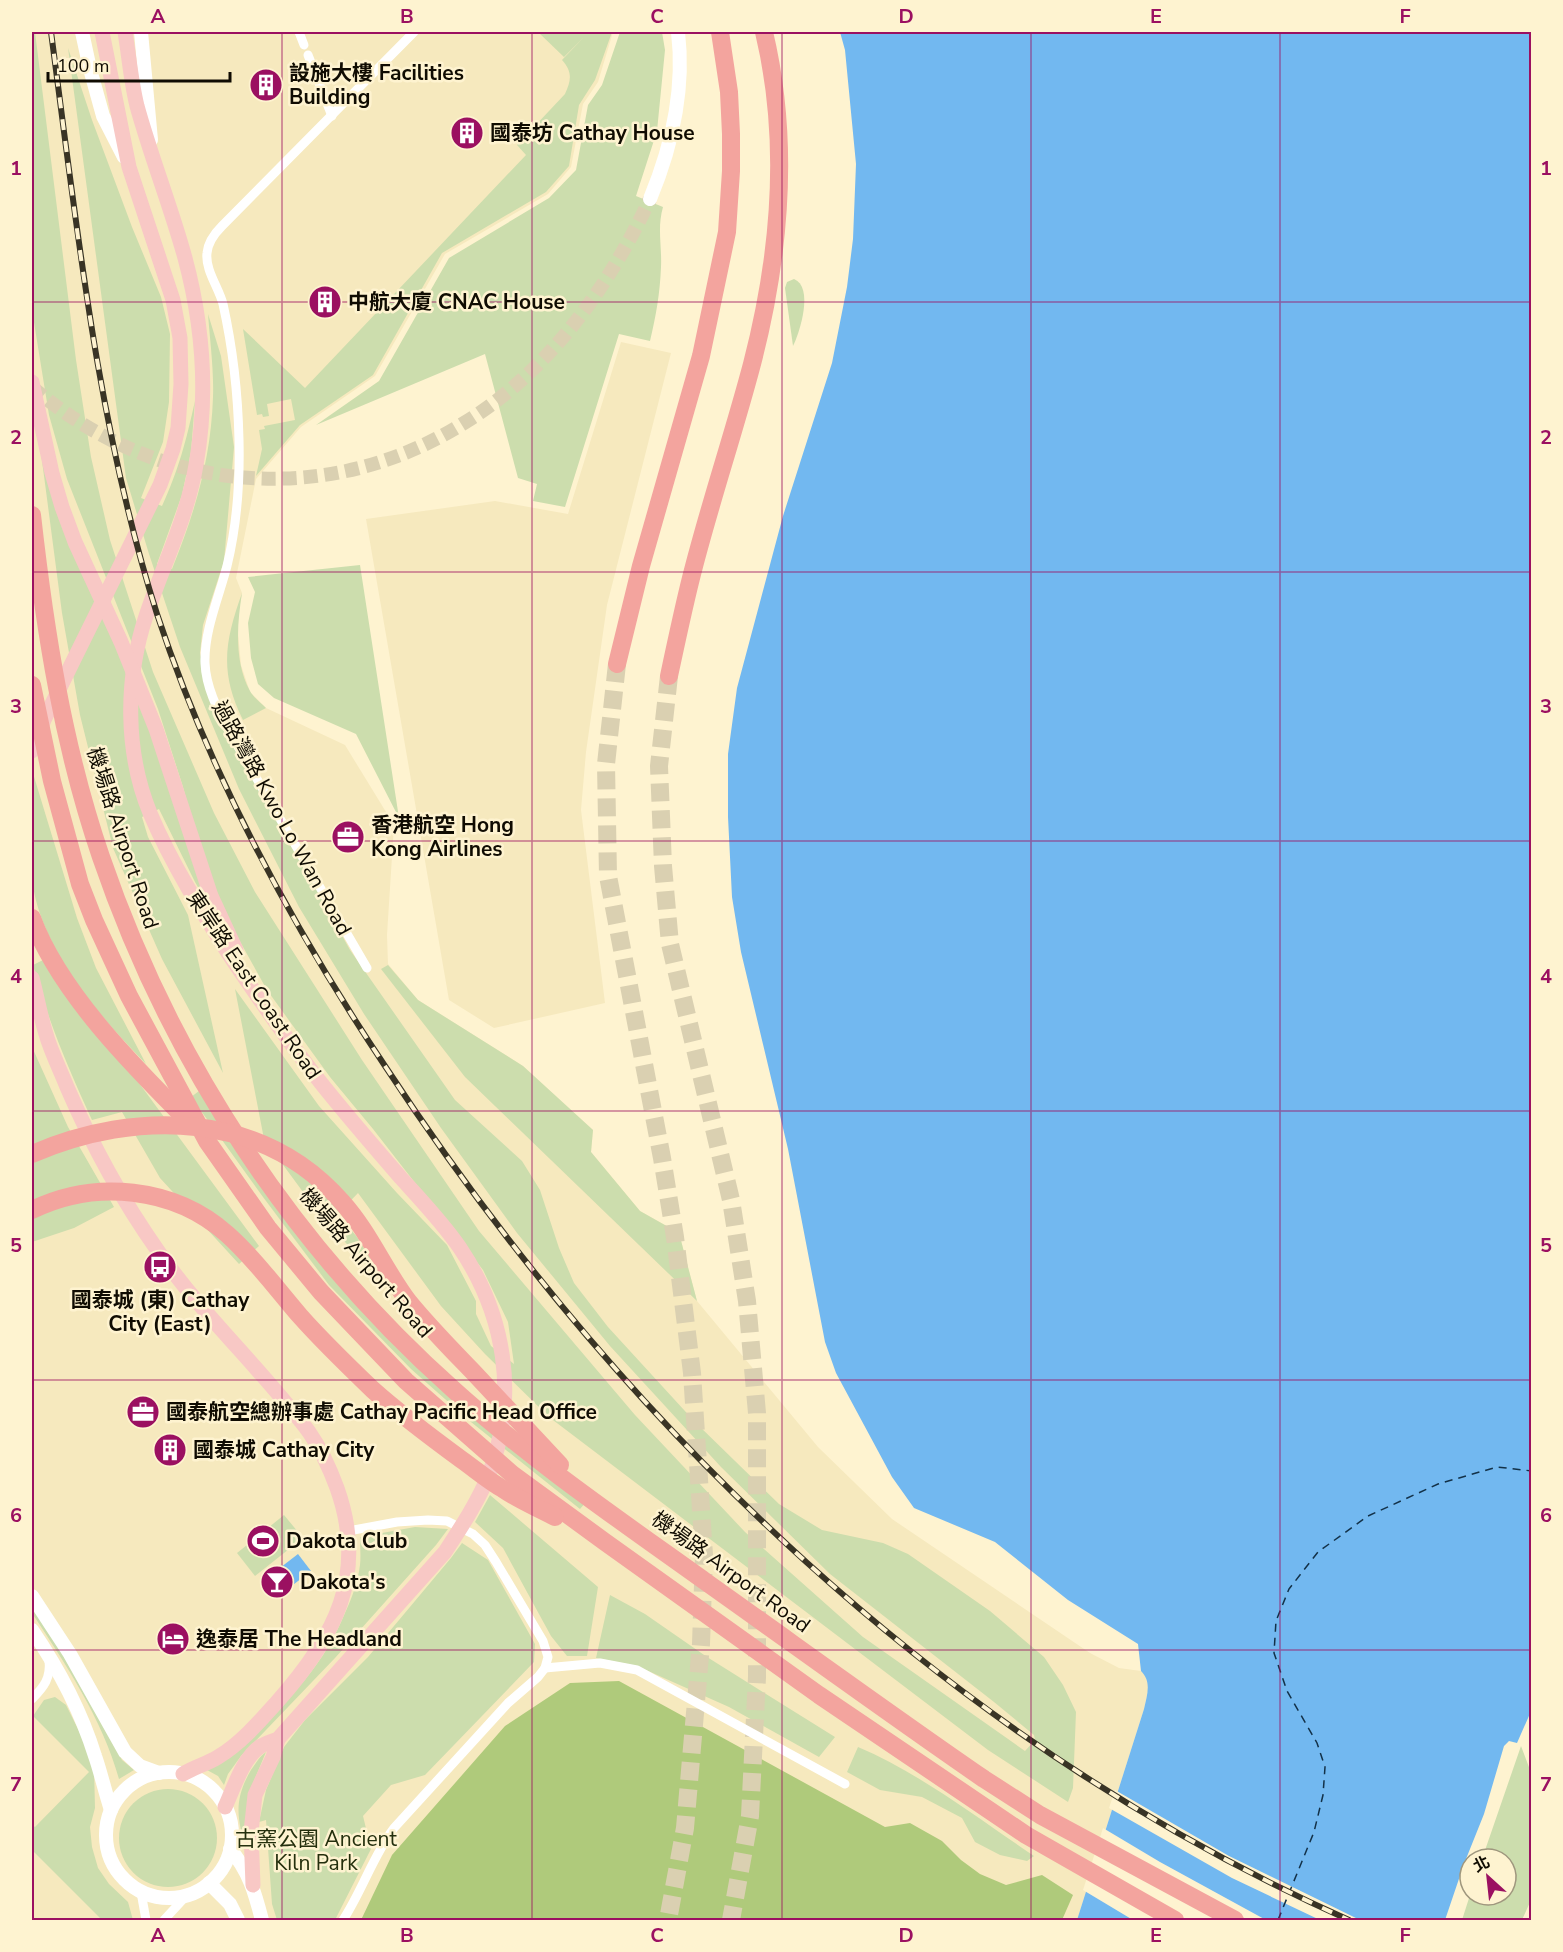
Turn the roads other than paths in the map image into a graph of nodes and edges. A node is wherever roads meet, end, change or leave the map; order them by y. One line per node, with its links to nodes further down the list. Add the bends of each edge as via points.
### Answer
1 (82, 32): 14 (main road, via 104,116)
2 (102, 32): 14 (main road)
3 (125, 32): 13 (main road, via 136,100)
4 (141, 32): 13 (main road, 東岸路 East Coast Road)
5 (299, 32): 10 (street)
6 (414, 32): 12 (street, 過路灣路 Kwo Lo Wan Road)
7 (678, 32): 15 (main road, via 674,126)
8 (720, 32): 18 (highway, via 731,134 727,232 701,356)
9 (764, 32): 19 (highway, via 774,85 779,150 772,268 752,364 691,578)
10 (304, 45)
11 (308, 55): 12 (street)
12 (332, 116): 23 (street, 過路灣路 Kwo Lo Wan Road, via 214,235 207,252 222,301 233,363 239,453 235,523 205,662 213,698 229,731)
13 (153, 160): 25 (main road, 東岸路 East Coast Road, via 191,284 200,334 201,421 184,516 141,631 135,660 131,730 150,813 182,879)
14 (129, 167): 21 (main road, via 173,300 182,384 178,428 152,502)
15 (650, 200)
16 (32, 382): 25 (main road, via 62,507 156,729 211,896)
17 (32, 515): 31 (highway, 機場路 Airport Road, via 52,666 87,814 143,966 202,1080 261,1173 358,1296 456,1392)
18 (616, 664)
19 (669, 675)
20 (32, 685): 28 (highway, via 52,781 80,884 129,996)
21 (32, 751)
22 (32, 918): 28 (highway, via 54,964 85,1006 141,1074)
23 (367, 968)
24 (32, 978): 27 (main road)
25 (260, 1001): 41 (main road, 東岸路 East Coast Road, via 322,1085 459,1246 483,1287 497,1324 505,1384 499,1438 489,1474 445,1552)
26 (32, 1010): 27 (main road)
27 (45, 1032): 32 (main road, via 84,1126 127,1205 180,1281 310,1434 330,1469)
28 (207, 1141): 33 (highway, via 321,1292 406,1381 513,1474)
29 (38, 1151): 31 (highway, via 112,1130 175,1125 234,1134 289,1158 341,1201 421,1317)
30 (32, 1210): 33 (highway, via 92,1192 134,1192 197,1213 227,1234 315,1333 385,1400 503,1489)
31 (592, 1499): 58 (highway, 機場路 Airport Road, via 938,1747 1040,1815)
32 (348, 1531): 37 (street, via 428,1520 447,1521 473,1534 485,1545 543,1641 548,1657); 43 (main road, via 349,1568 343,1599 305,1671 243,1738 218,1758)
33 (605, 1542): 57 (highway, via 1026,1835)
34 (32, 1596): 42 (main road, via 125,1752 140,1766)
35 (32, 1630): 36 (main road)
36 (48, 1654): 38 (street, via 50,1669); 39 (main road)
37 (545, 1668): 44 (street, via 600,1663 637,1670); 56 (street, via 394,1828)
38 (46, 1683): 39 (street); 40 (street)
39 (64, 1685): 46 (main road, via 95,1754)
40 (32, 1699)
41 (278, 1739): 45 (main road, 東岸路 East Coast Road, via 254,1753); 49 (main road, via 255,1795 251,1832)
42 (159, 1773): 43 (main road); 46 (main road, via 128,1787)
43 (183, 1774): 45 (main road, via 208,1786)
44 (845, 1784)
45 (225, 1807): 47 (main road, via 231,1825)
46 (111, 1810): 50 (main road, via 107,1851 115,1868)
47 (230, 1849): 48 (main road); 49 (main road)
48 (210, 1883): 51 (main road); 54 (main road, via 230,1904)
49 (253, 1885): 55 (main road)
50 (141, 1892): 51 (main road, via 168,1898); 52 (street)
51 (187, 1895): 53 (street)
52 (146, 1920)
53 (164, 1920)
54 (238, 1920)
55 (262, 1920)
56 (343, 1920)
57 (1175, 1920)
58 (1235, 1920)

